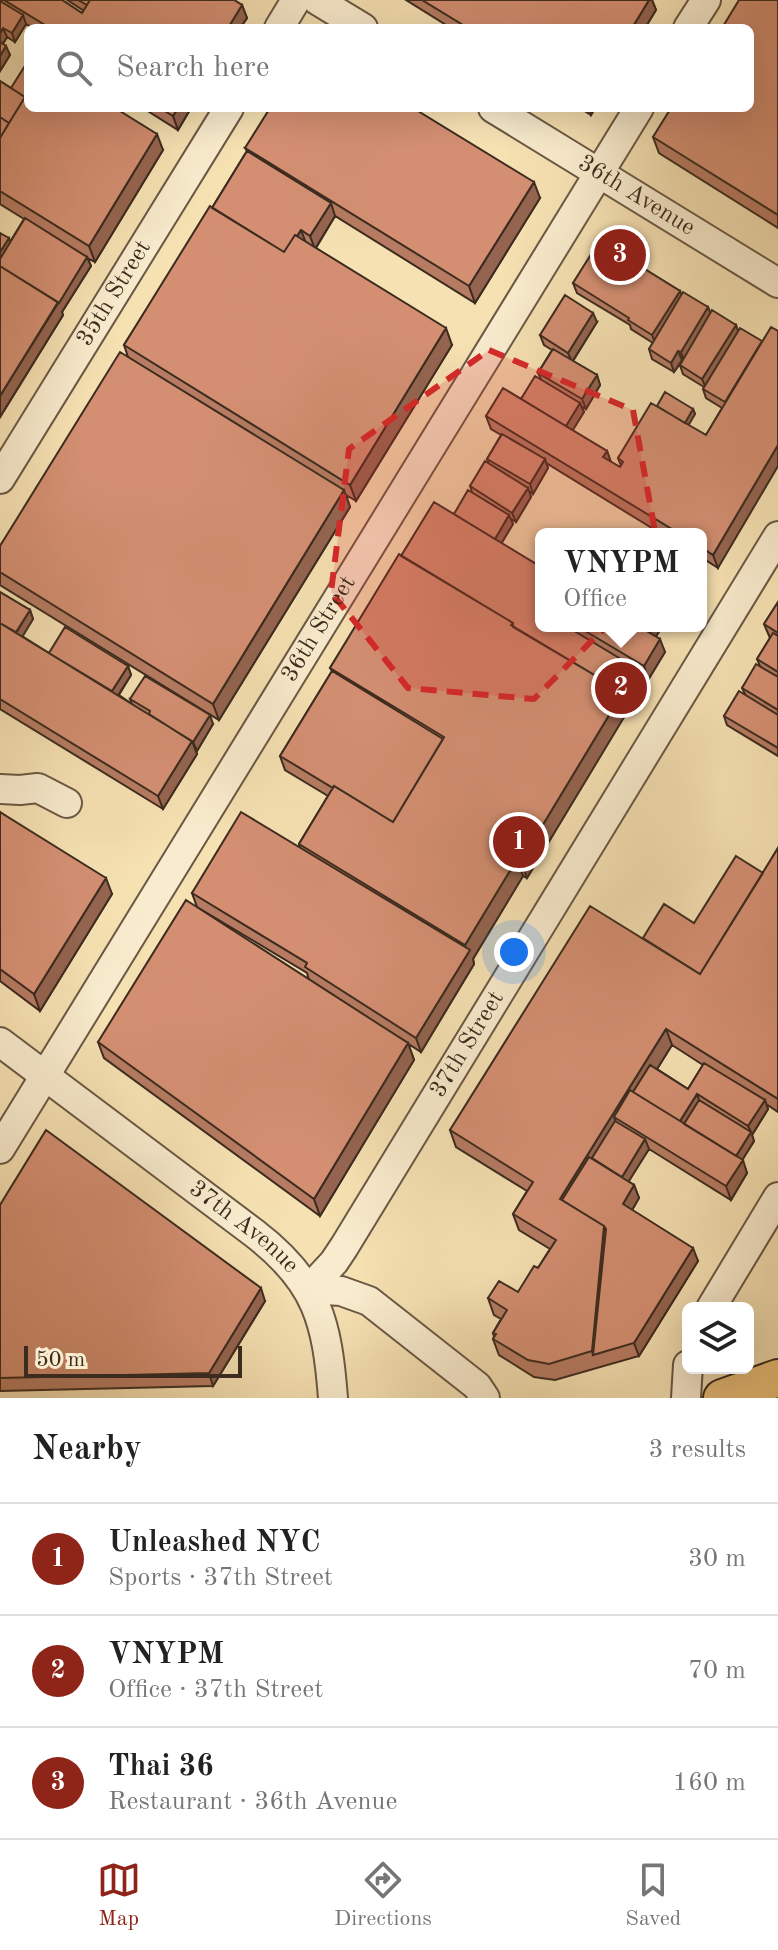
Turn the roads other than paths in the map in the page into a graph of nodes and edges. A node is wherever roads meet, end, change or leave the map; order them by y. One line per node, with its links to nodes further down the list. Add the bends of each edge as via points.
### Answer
1 (296, 0): 4 (street)
2 (317, 0): 5 (street)
3 (706, 0): 6 (street)
4 (281, 24)
5 (356, 24)
6 (691, 24)
7 (227, 112): 12 (street, 35th Street)
8 (500, 112): 10 (street, 36th Avenue)
9 (637, 112): 10 (street, 36th Street)
10 (599, 173): 11 (street, 36th Avenue); 17 (street, 36th Street)
11 (778, 283)
12 (0, 479)
13 (778, 536): 20 (street, 37th Street, via 344,1247)
14 (0, 789): 15 (street, via 38,788)
15 (67, 803)
16 (0, 1042): 17 (street, 37th Avenue)
17 (45, 1076): 18 (street, 36th Street); 20 (street, 37th Avenue, via 269,1245)
18 (0, 1149)
19 (778, 1197): 21 (street)
20 (309, 1289): 24 (street, via 329,1352); 25 (street, 37th Avenue, via 341,1291 369,1301 477,1386)
21 (715, 1302)
22 (687, 1374): 26 (street)
23 (778, 1378): 27 (main road)
24 (333, 1398)
25 (485, 1398)
26 (686, 1398)
27 (722, 1398)

